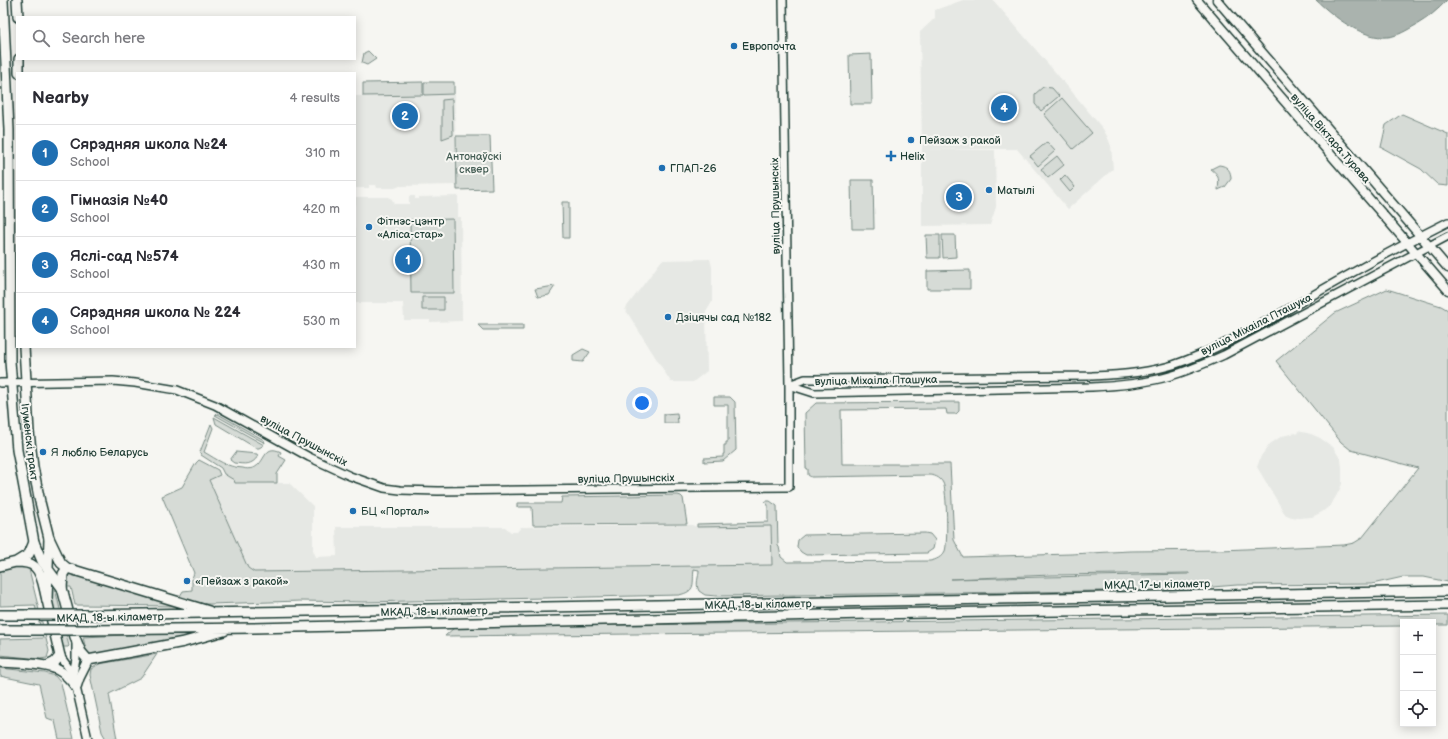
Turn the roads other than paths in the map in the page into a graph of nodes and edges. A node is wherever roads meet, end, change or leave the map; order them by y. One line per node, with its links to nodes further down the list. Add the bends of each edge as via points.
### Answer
1 (4, 0): 19 (main road, Ігуменскі тракт, via 9,130)
2 (17, 0): 6 (main road)
3 (783, 0): 21 (street, вуліца Прушынскіх)
4 (1197, 0): 12 (main road, вуліца Віктара Турава)
5 (1217, 0): 10 (main road, вуліца Віктара Турава)
6 (18, 16)
7 (19, 60): 8 (main road)
8 (19, 72)
9 (1448, 222): 10 (street, вуліца Міхаіла Пташука)
10 (1421, 236): 12 (street, вуліца Міхаіла Пташука); 13 (main road, вуліца Віктара Турава)
11 (1448, 236): 13 (street, вуліца Міхаіла Пташука)
12 (1407, 243): 14 (main road, вуліца Віктара Турава); 21 (street, вуліца Міхаіла Пташука, via 1249,331 1201,354 1158,368 1092,376 805,379)
13 (1429, 246): 14 (street, вуліца Міхаіла Пташука); 15 (main road, вуліца Віктара Турава)
14 (1416, 253): 16 (main road, вуліца Віктара Турава); 21 (street, вуліца Міхаіла Пташука, via 1224,356 1187,371 1134,384 814,393)
15 (1448, 268)
16 (1448, 290)
17 (24, 348): 20 (main road, Ігуменскі тракт)
18 (0, 383): 19 (street, вуліца Прушынскіх)
19 (11, 383): 20 (street, вуліца Прушынскіх); 23 (main road, Ігуменскі тракт, via 17,450)
20 (26, 383): 21 (street, вуліца Прушынскіх, via 113,381 177,390 215,405 313,459 350,476 384,488 438,492 789,487); 22 (main road, Ігуменскі тракт, via 34,467)
21 (789, 385)
22 (49, 538): 26 (main road, via 61,563); 27 (main road, Ігуменскі тракт)
23 (34, 542): 24 (main road, via 29,554); 27 (main road, Ігуменскі тракт)
24 (16, 562): 25 (main road); 30 (main road, via 28,563 35,567)
25 (0, 566)
26 (67, 568): 28 (main road, via 63,574); 33 (main road)
27 (49, 571): 28 (main road, Ігуменскі тракт); 30 (main road, Ігуменскі тракт)
28 (62, 588): 37 (main road, Ігуменскі тракт)
29 (1448, 591): 31 (main road, МКАД, 17-ы кіламетр)
30 (47, 600): 38 (main road, Ігуменскі тракт)
31 (867, 601): 33 (main road, МКАД, 18-ы кіламетр)
32 (1448, 605): 35 (main road, МКАД, 18-ы кіламетр, via 868,614)
33 (218, 613): 34 (main road, МКАД, 18-ы кіламетр, bridge)
34 (0, 615)
35 (253, 628): 36 (main road, МКАД, 18-ы кіламетр, bridge); 39 (main road, via 223,631 184,642)
36 (0, 630)
37 (76, 640): 39 (main road, Ігуменскі тракт); 42 (street)
38 (60, 656): 41 (main road, via 56,662); 42 (street)
39 (88, 660): 43 (main road)
40 (0, 662): 41 (main road)
41 (47, 666): 43 (main road, via 67,676)
42 (73, 674): 43 (street)
43 (76, 687): 44 (street)
44 (88, 739)

